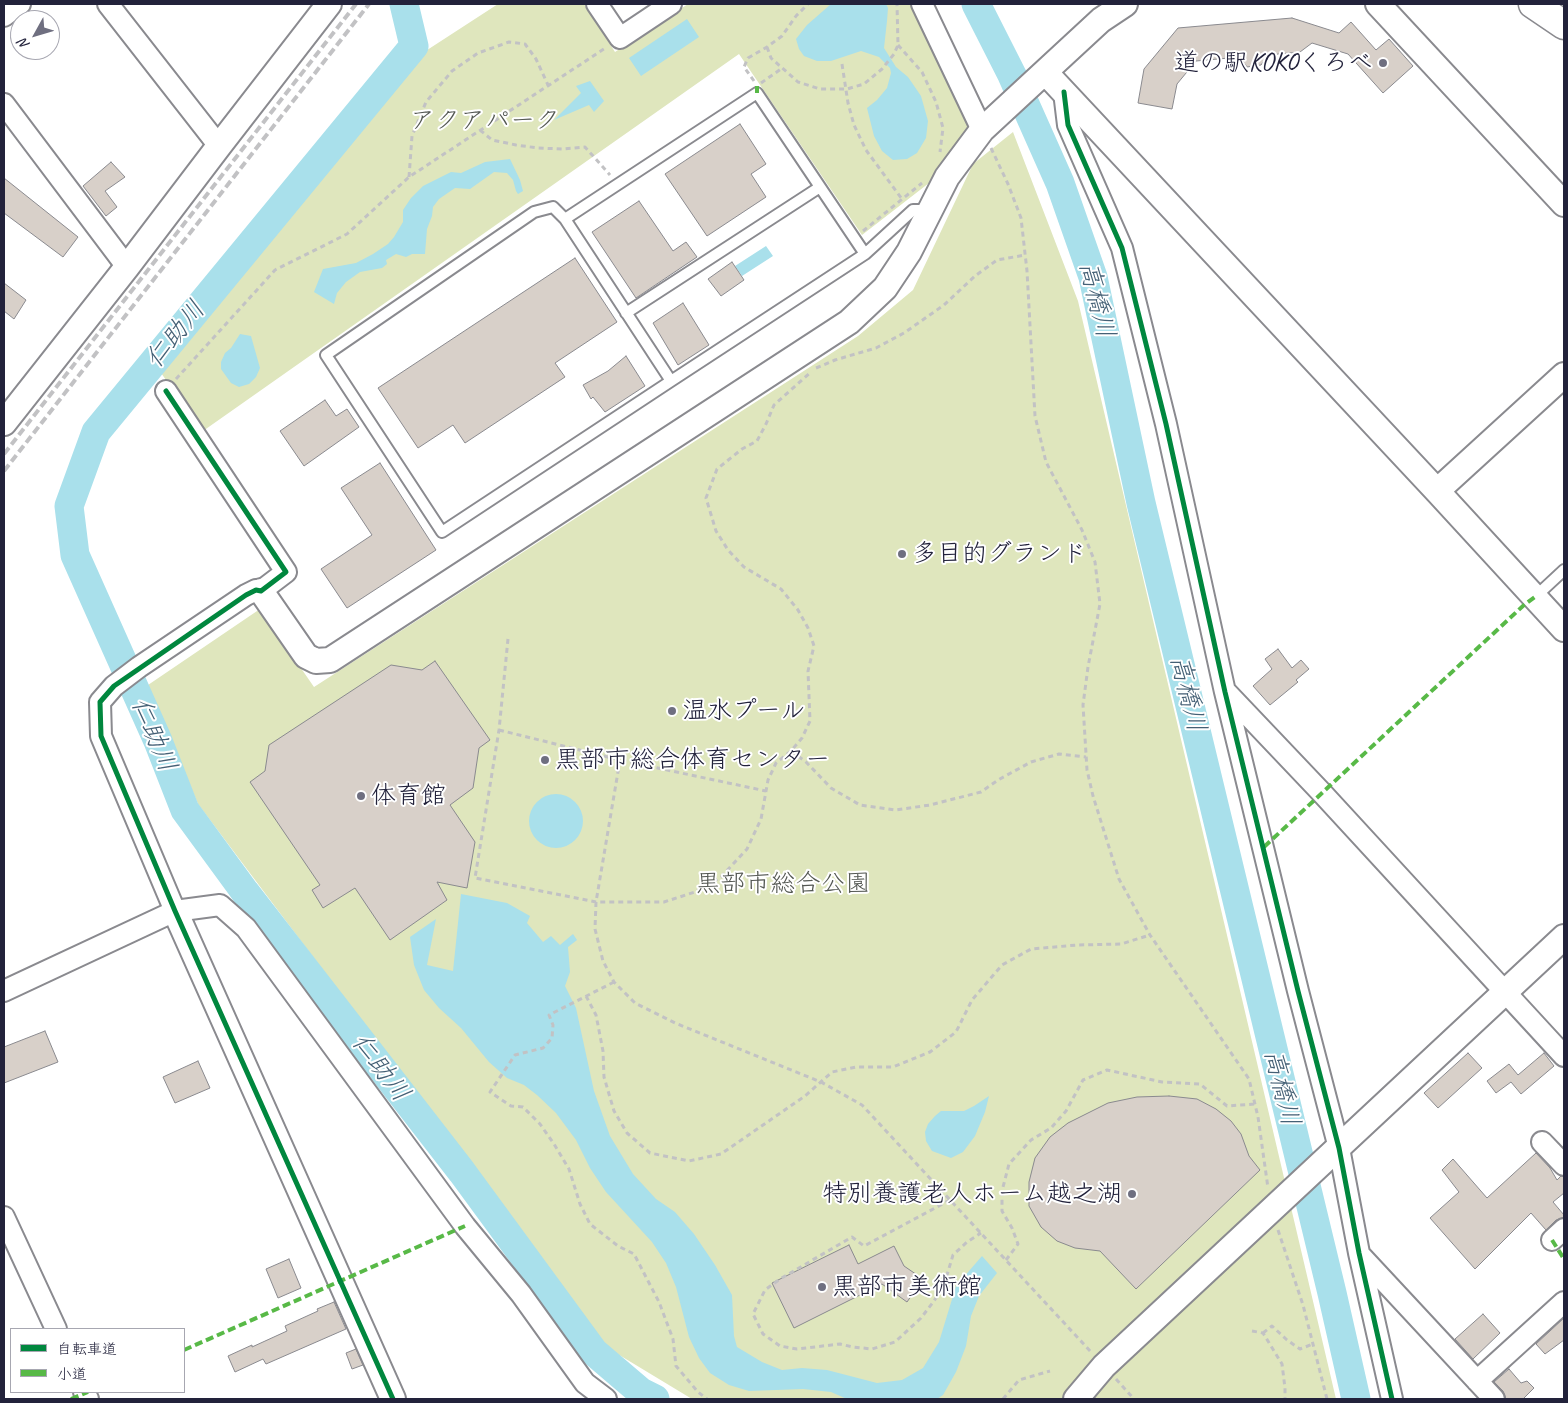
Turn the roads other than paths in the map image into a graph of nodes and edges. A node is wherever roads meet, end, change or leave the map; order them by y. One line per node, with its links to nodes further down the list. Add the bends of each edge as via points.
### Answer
1 (20, 4): 10 (street)
2 (108, 4): 16 (street)
3 (329, 4): 16 (street)
4 (597, 4): 5 (street, via 620,38)
5 (672, 4)
6 (922, 4): 15 (street)
7 (1125, 4): 12 (street, via 1101,20)
8 (1378, 4): 18 (street)
9 (1534, 4): 11 (main road)
10 (4, 16)
11 (1564, 25)
12 (1045, 72): 13 (street); 15 (street)
13 (1064, 92): 28 (street); 33 (street, via 1068,125 1122,248 1166,424)
14 (4, 104): 22 (street)
15 (987, 125): 19 (street, via 947,177)
16 (219, 146): 22 (street)
17 (820, 187): 20 (lane, via 757,93); 21 (lane); 23 (lane)
18 (1564, 204)
19 (930, 210): 21 (lane, via 913,210); 30 (street, via 909,252 885,288 849,322 330,660 316,661 306,656)
20 (565, 219): 23 (lane); 25 (lane, via 553,207 534,212 326,355 442,532)
21 (865, 254): 25 (lane)
22 (127, 267): 27 (street)
23 (626, 313): 25 (lane)
24 (1564, 375): 28 (street)
25 (671, 382)
26 (166, 391): 30 (street, via 286,572)
27 (4, 423)
28 (1437, 491): 31 (street)
29 (1564, 570): 31 (lane)
30 (261, 591): 34 (street, via 246,594 139,667 114,686 100,702 100,736)
31 (1535, 597): 32 (street)
32 (1564, 629)
33 (1226, 692): 37 (street); 40 (street)
34 (175, 911): 36 (street); 47 (street); 48 (street, via 220,905 246,928 585,1384)
35 (1564, 937): 37 (street)
36 (4, 991)
37 (1505, 993): 38 (street); 40 (street)
38 (1564, 1056)
39 (1542, 1142): 41 (street)
40 (1339, 1148): 43 (street); 49 (street, via 1104,1366)
41 (1564, 1165)
42 (4, 1217): 45 (street)
43 (1359, 1253): 46 (street); 50 (street)
44 (1564, 1302): 46 (street)
45 (56, 1328)
46 (1477, 1381): 51 (street)
47 (392, 1399)
48 (606, 1399)
49 (1076, 1399)
50 (1392, 1399)
51 (1494, 1399)

